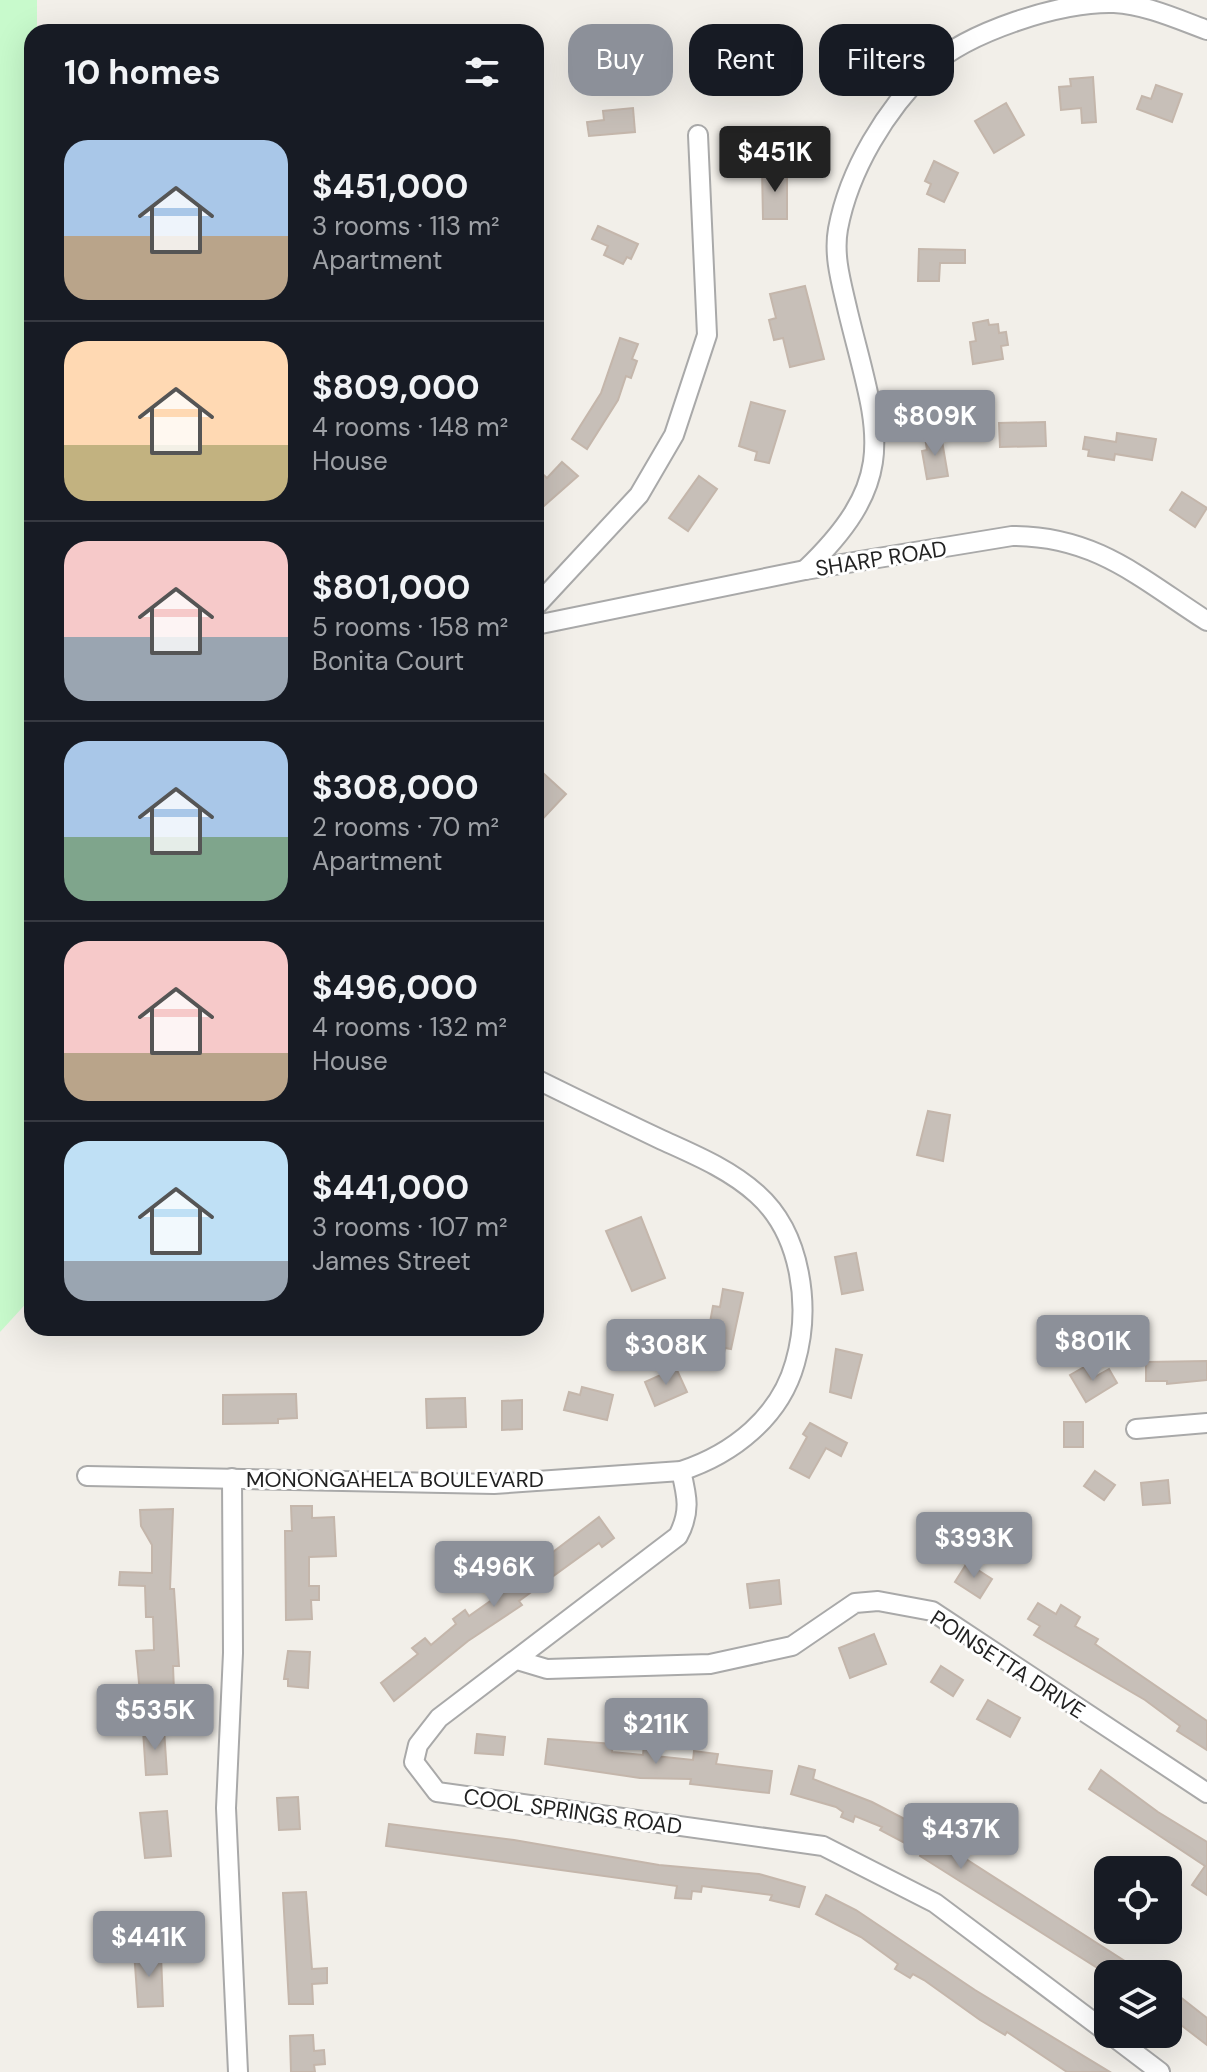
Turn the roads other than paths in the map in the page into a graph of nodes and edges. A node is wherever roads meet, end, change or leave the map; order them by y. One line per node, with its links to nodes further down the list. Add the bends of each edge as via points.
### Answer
1 (1207, 30): 3 (street, via 1115,3 1049,10 1000,28 932,66 900,101 868,150 838,230 837,267 872,408 876,459 859,508 837,540)
2 (698, 135): 4 (street, via 707,335 674,435 639,495)
3 (805, 570): 5 (street, SHARP ROAD, via 1012,536 1045,536 1102,553); 6 (street, SHARP ROAD)
4 (544, 597)
5 (1207, 621)
6 (544, 623)
7 (544, 1083): 10 (street, MONONGAHELA BOULEVARD, via 722,1168 759,1196 793,1246 802,1323 789,1384 762,1423 741,1441 706,1463)
8 (1207, 1423): 9 (street)
9 (1136, 1429)
10 (681, 1471): 12 (street, MONONGAHELA BOULEVARD, via 494,1484); 13 (street, COOL SPRINGS ROAD, via 689,1504 678,1536)
11 (87, 1476): 12 (street, MONONGAHELA BOULEVARD)
12 (232, 1478): 17 (street, via 233,1653 226,1808)
13 (517, 1660): 14 (street, POINSETTA DRIVE, via 547,1669 710,1664 792,1646 855,1603 910,1605 932,1611); 15 (street, COOL SPRINGS ROAD, via 428,1728 414,1762 437,1792 823,1846 935,1903)
14 (1207, 1793)
15 (1094, 2022)
16 (1129, 2048): 18 (street, COOL SPRINGS ROAD)
17 (238, 2072)
18 (1160, 2072)

